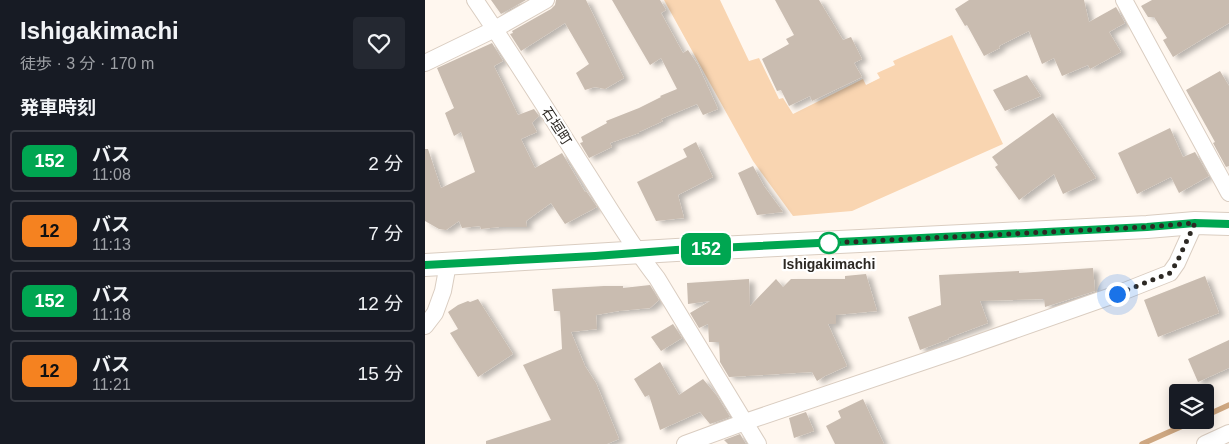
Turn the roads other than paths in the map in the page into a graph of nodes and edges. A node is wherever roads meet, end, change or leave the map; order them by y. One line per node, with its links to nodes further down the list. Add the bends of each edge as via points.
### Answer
1 (475, 0): 4 (street, 石垣町)
2 (546, 0): 4 (street)
3 (1124, 0): 6 (street)
4 (495, 29): 5 (street); 9 (street, 石垣町)
5 (425, 63)
6 (1229, 193)
7 (1195, 223): 8 (street); 9 (street); 13 (street, via 1170,273 996,337)
8 (1229, 224)
9 (638, 253): 10 (street); 13 (street, 石垣町, via 657,278)
10 (448, 264): 11 (street); 12 (street, via 438,306)
11 (425, 265)
12 (425, 326)
13 (745, 422): 15 (street); 16 (street, 石垣町)
14 (1229, 433): 17 (street)
15 (685, 444)
16 (758, 444)
17 (1205, 444)

